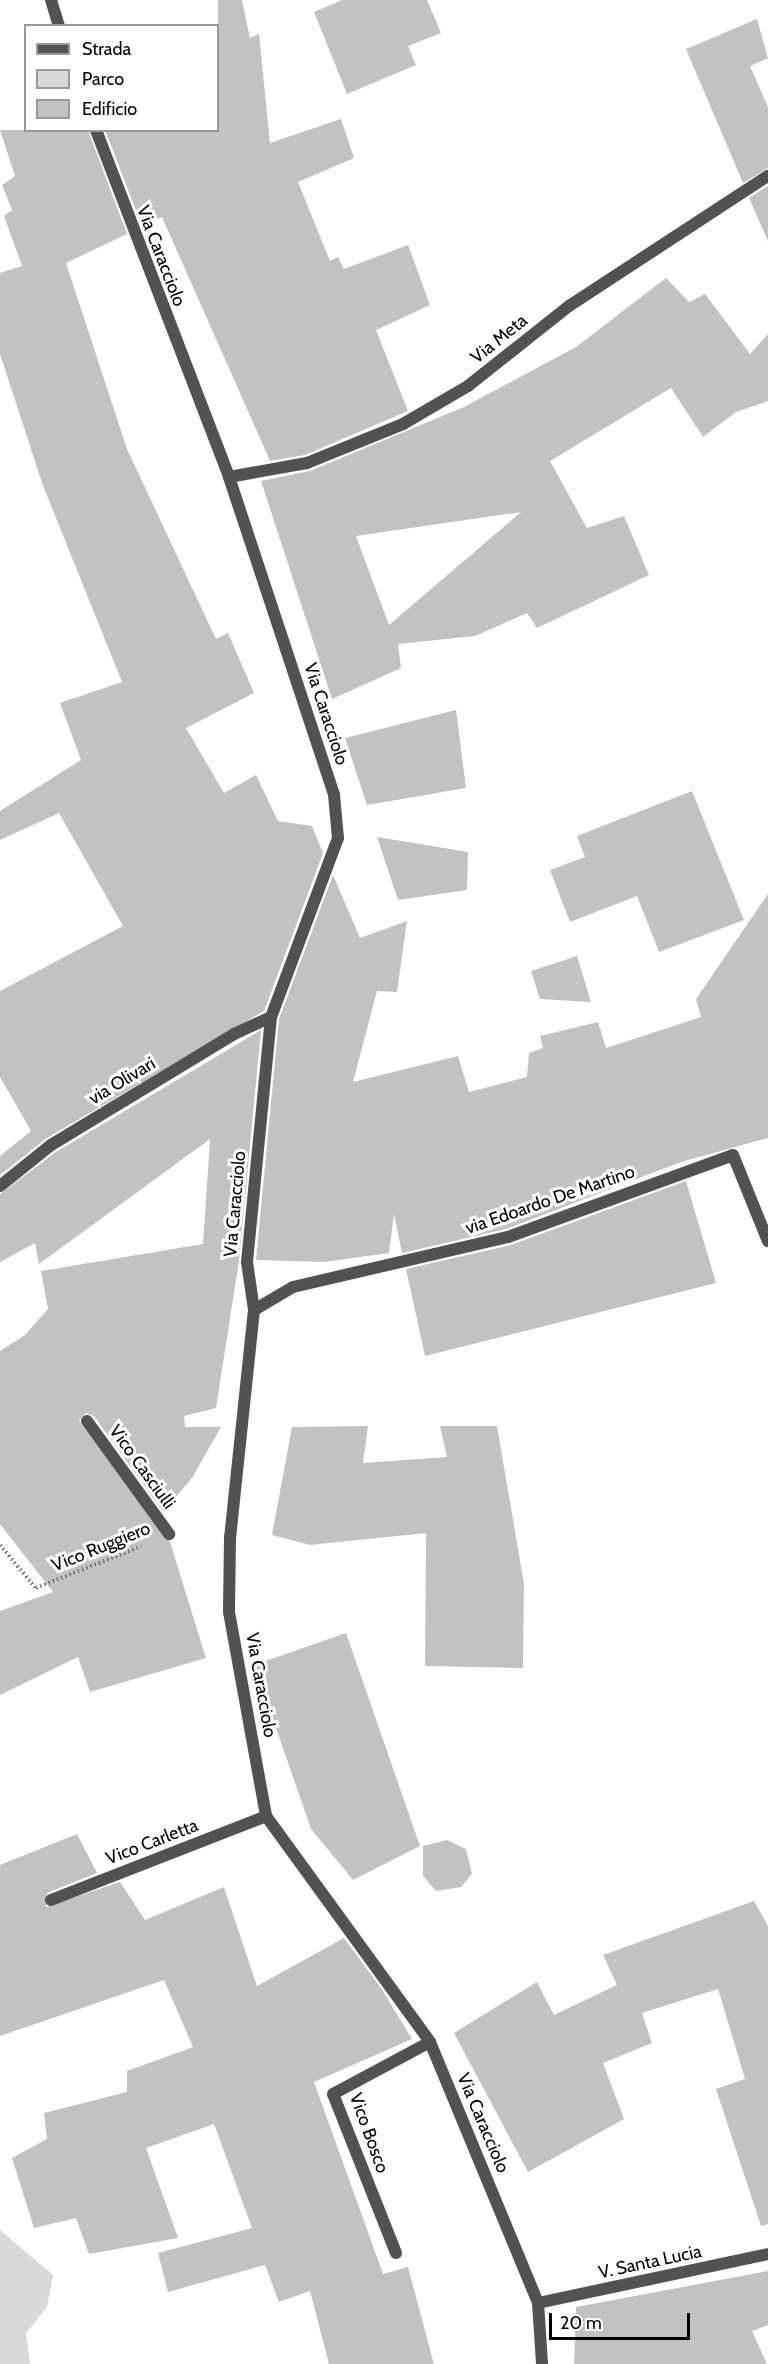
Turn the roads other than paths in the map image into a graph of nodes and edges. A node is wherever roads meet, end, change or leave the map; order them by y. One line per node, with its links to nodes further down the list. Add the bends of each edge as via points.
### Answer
1 (51, 0): 2 (street)
2 (58, 24)
3 (97, 132): 5 (street, Via Caracciolo)
4 (768, 176): 5 (street, Via Meta, via 569,306 468,387 403,424 306,463)
5 (229, 477): 6 (street, Via Caracciolo, via 334,795 338,838)
6 (271, 1017): 7 (street, via Olivari, via 234,1034 51,1146); 9 (street, Via Caracciolo, via 247,1262)
7 (0, 1186)
8 (768, 1241): 9 (street, via Edoardo De Martino, via 733,1155 508,1237 293,1287)
9 (254, 1310): 12 (street, Via Caracciolo, via 230,1538 229,1612)
10 (87, 1421): 11 (street, Vico Casciulli)
11 (169, 1534)
12 (266, 1816): 13 (street, Vico Carletta); 14 (street, Via Caracciolo)
13 (51, 1900)
14 (430, 2042): 15 (street, Vico Bosco, via 333,2094); 17 (street, Via Caracciolo)
15 (396, 2253)
16 (768, 2254): 17 (street, V. Santa Lucia)
17 (538, 2303): 18 (street, Via Caracciolo)
18 (542, 2364)

